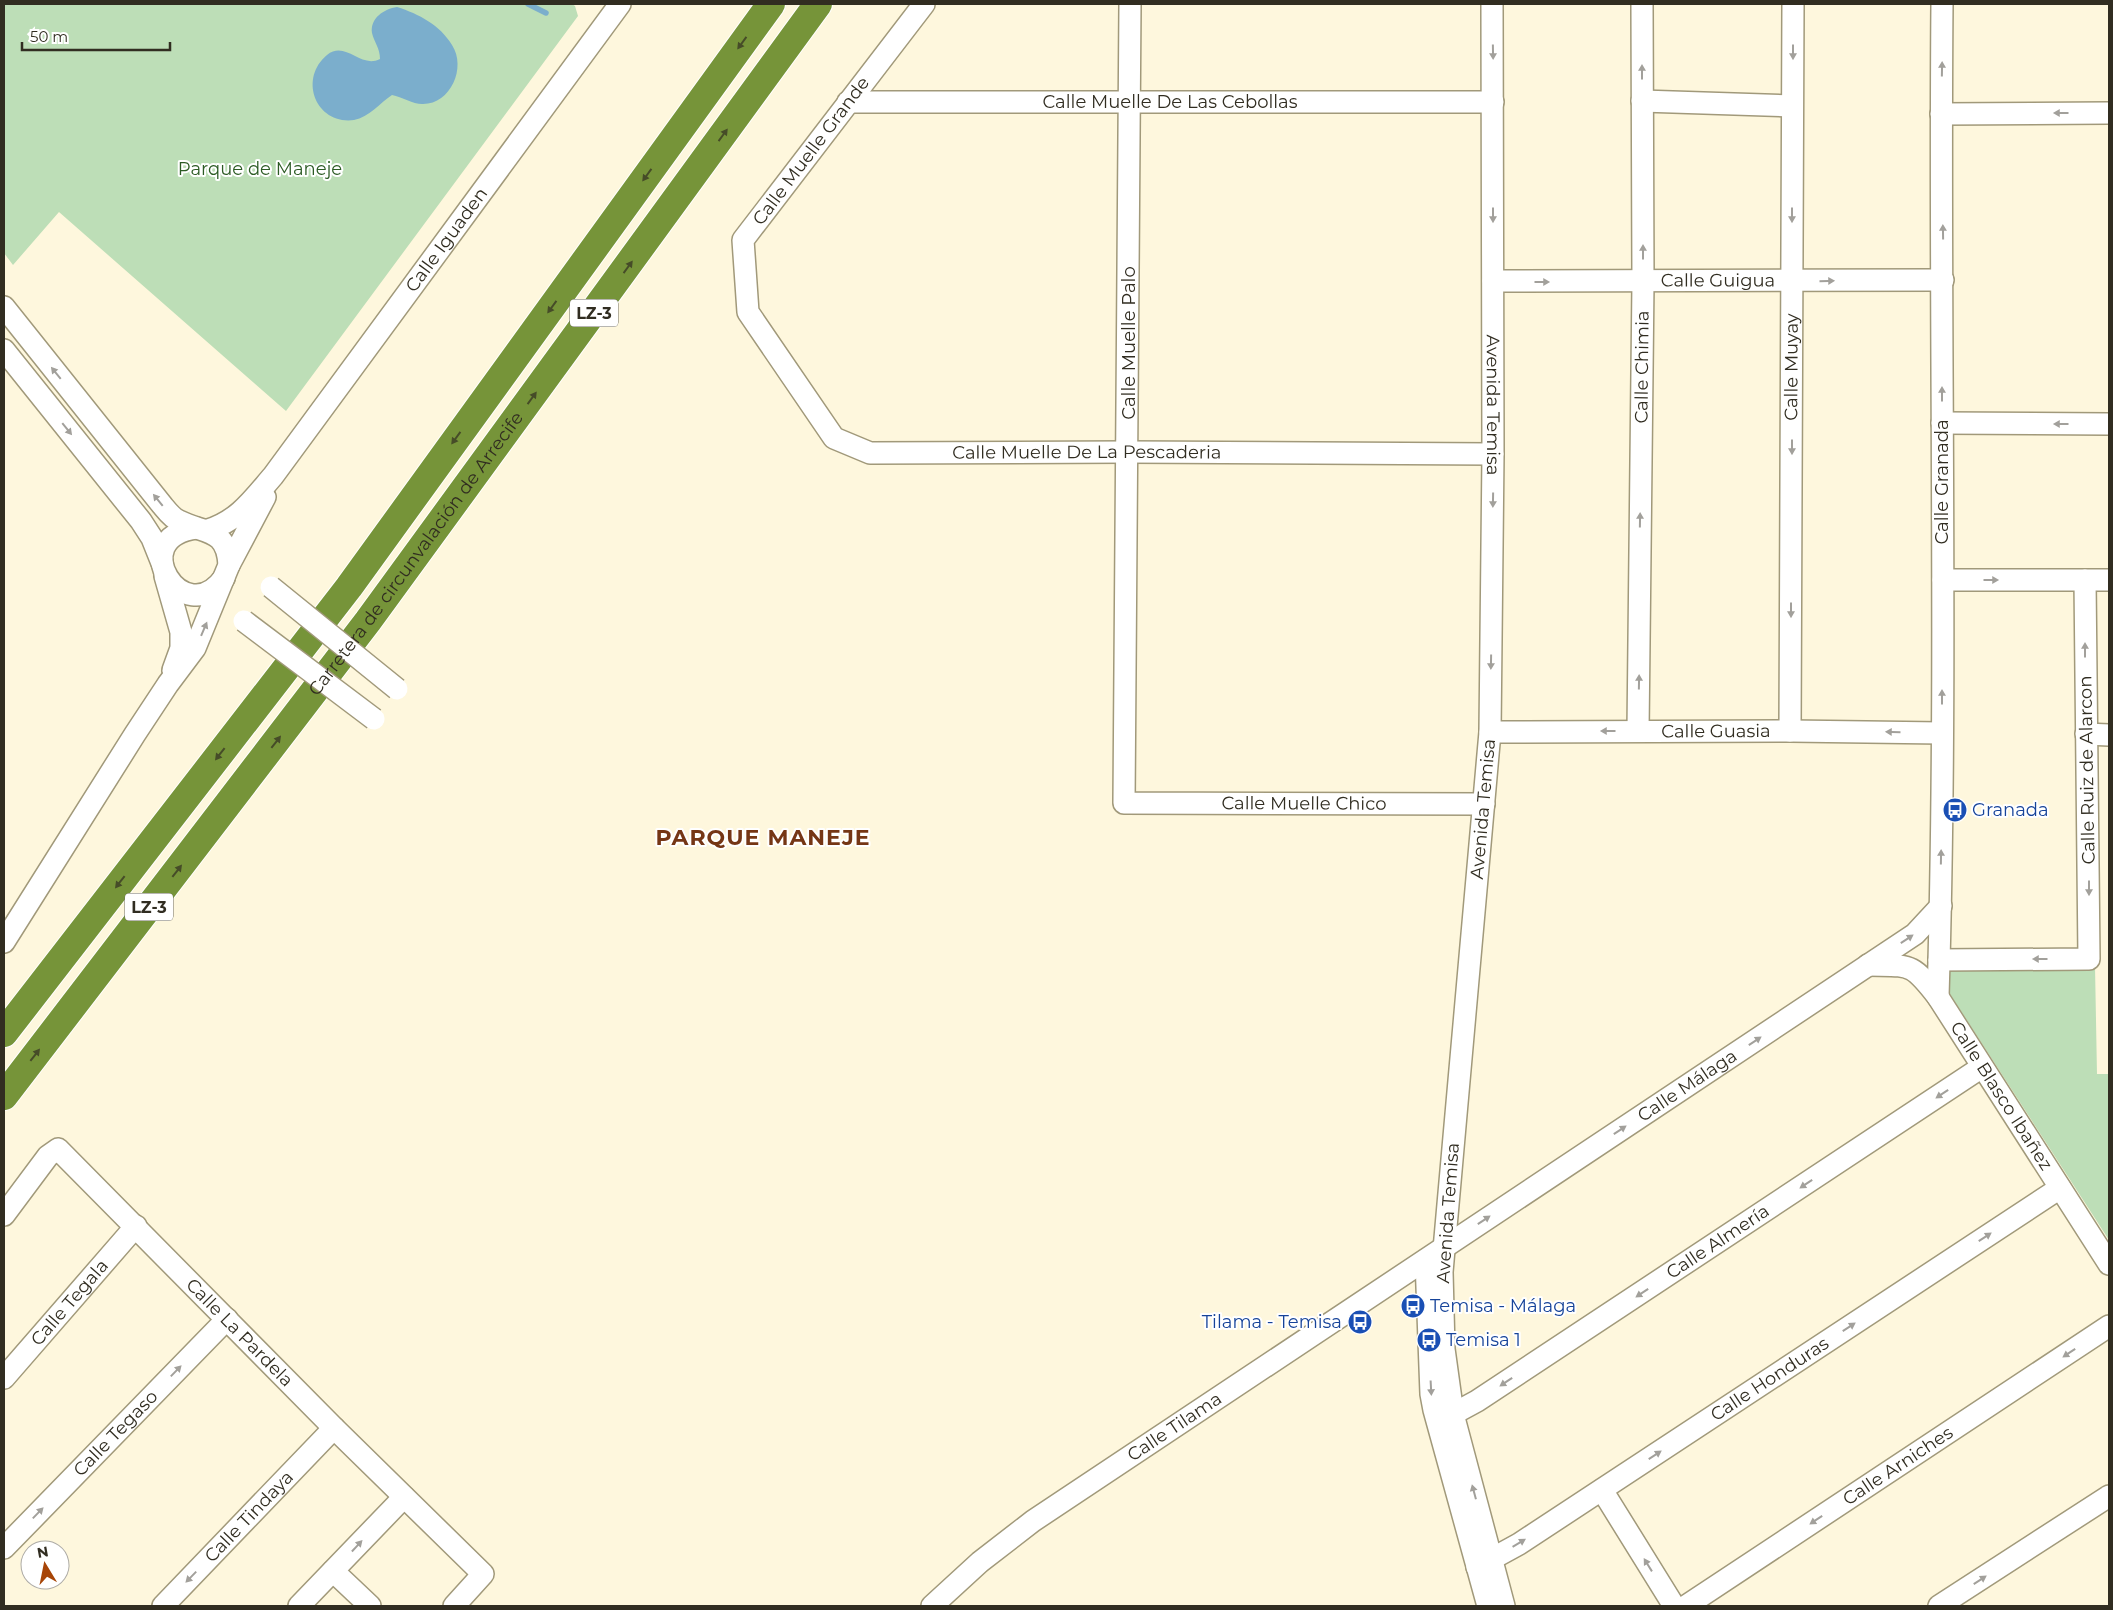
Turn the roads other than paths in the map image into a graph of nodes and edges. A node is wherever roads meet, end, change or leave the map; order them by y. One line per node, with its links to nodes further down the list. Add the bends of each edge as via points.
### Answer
1 (619, 4): 28 (street, Calle Iguaden)
2 (771, 4): 53 (highway, Carretera de circunvalación de Arrecife / LZ-3, one-way to 53, via 349,587)
3 (818, 4): 55 (highway, Carretera de circunvalación de Arrecife / LZ-3, one-way to 3, via 368,621)
4 (924, 4): 11 (street, Calle Muelle Grande)
5 (1130, 4): 12 (street, Calle Muelle Palo)
6 (1492, 4): 13 (street, Avenida Temisa, one-way to 13)
7 (1642, 4): 10 (street, Calle Chimia, one-way to 7)
8 (1793, 4): 14 (street, Calle Muyay, one-way to 14)
9 (1942, 4): 16 (street, Calle Granada, one-way to 9)
10 (1642, 101): 14 (street); 19 (street, Calle Chimia, one-way to 10)
11 (848, 102): 12 (street, Calle Muelle De Las Cebollas); 22 (street, Calle Muelle Grande, via 743,240)
12 (1130, 102): 13 (street, Calle Muelle De Las Cebollas); 26 (street, Calle Muelle Palo)
13 (1494, 102): 18 (street, Avenida Temisa, one-way to 18)
14 (1792, 106): 20 (street, Calle Muyay, one-way to 20)
15 (2109, 113): 16 (street, one-way to 16)
16 (1941, 114): 17 (street, Calle Granada, one-way to 16)
17 (1943, 280): 20 (street, Calle Guigua, one-way to 17); 24 (street, Calle Granada, one-way to 17)
18 (1493, 282): 19 (street, Calle Guigua, one-way to 19); 27 (street, Avenida Temisa)
19 (1643, 282): 20 (street, Calle Guigua); 40 (street, Calle Chimia, one-way to 19)
20 (1792, 282): 41 (street, Calle Muyay, one-way to 41)
21 (4, 307): 29 (street, one-way to 21, via 177,521 162,505)
22 (748, 312): 26 (street, Calle Muelle De La Pescaderia, via 834,438 870,453)
23 (4, 350): 30 (street, one-way to 30, via 141,522 152,538)
24 (1942, 423): 25 (street, one-way to 24); 32 (street, Calle Granada)
25 (2109, 424)
26 (1128, 452): 27 (street, Calle Muelle De La Pescaderia); 46 (street, Calle Muelle Palo)
27 (1493, 454): 42 (street, Avenida Temisa, one-way to 42)
28 (273, 476): 29 (street, Calle Iguaden, via 242,511 220,526); 31 (street, Calle Iguaden)
29 (202, 529): 30 (street, via 185,529 168,542 163,552); 31 (street, via 217,536 224,544 229,554)
30 (164, 570): 31 (street, via 172,585 190,594 211,591 220,585); 37 (street, via 181,632 181,648)
31 (228, 571): 37 (street, Calle Iguaden, one-way to 31, via 196,648)
32 (1942, 580): 33 (street, one-way to 33); 43 (street, Calle Granada, one-way to 32)
33 (2085, 580): 34 (street); 44 (street, Calle Ruiz de Alarcon, one-way to 33)
34 (2109, 580)
35 (271, 587): 38 (street, bridge)
36 (244, 621): 39 (street, bridge)
37 (168, 684): 49 (street)
38 (398, 689)
39 (374, 720)
40 (1638, 731): 41 (street, Calle Guasia); 42 (street, Calle Guasia, one-way to 42)
41 (1790, 731): 43 (street, Calle Guasia, one-way to 41)
42 (1490, 732): 47 (street, Avenida Temisa)
43 (1942, 733): 48 (street, Calle Granada, one-way to 43)
44 (2086, 734): 45 (street); 50 (street, Calle Ruiz de Alarcon, one-way to 50, via 2089,959)
45 (2109, 735)
46 (1124, 803): 47 (street, Calle Muelle Chico)
47 (1484, 804): 59 (street, Avenida Temisa)
48 (1941, 906): 50 (street, Calle Granada); 51 (street, Calle Málaga, one-way to 48, via 1915,934)
49 (4, 942)
50 (1939, 960): 52 (street, Calle Granada)
51 (1868, 966): 52 (street, Calle Blasco Ibañez, via 1907,966 1921,975); 59 (street, Calle Málaga, one-way to 51)
52 (1938, 997): 54 (street, Calle Blasco Ibañez)
53 (4, 1033)
54 (1982, 1067): 56 (street, Calle Blasco Ibañez); 65 (street, Calle Almería, one-way to 65, via 1486,1396)
55 (4, 1096)
56 (2060, 1188): 61 (street, Calle Blasco Ibañez); 67 (street, Calle Honduras, one-way to 56)
57 (4, 1215): 58 (street, Calle La Pardela, via 48,1156 58,1148)
58 (136, 1226): 62 (street, Calle La Pardela); 64 (street, Calle Tegala)
59 (1444, 1247): 60 (street, Calle Málaga); 65 (street, Avenida Temisa, via 1444,1349)
60 (1426, 1260): 71 (street, Avenida Temisa, one-way to 71, via 1431,1394 1438,1427); 77 (street, Calle Tilama, via 1033,1521 980,1562)
61 (2109, 1264)
62 (227, 1319): 66 (street, Calle La Pardela); 70 (street, Calle Tegaso, one-way to 62)
63 (2109, 1326): 81 (street, Calle Arniches, one-way to 81)
64 (4, 1378)
65 (1453, 1414): 71 (street, Avenida Temisa, one-way to 65)
66 (334, 1428): 68 (street, Calle La Pardela); 73 (street, Calle Tindaya, one-way to 73)
67 (1602, 1490): 71 (street, Calle Honduras, one-way to 67); 80 (street, one-way to 67)
68 (404, 1496): 72 (street, one-way to 68); 76 (street, Calle La Pardela, via 484,1574)
69 (2109, 1496): 82 (street, one-way to 69)
70 (4, 1548)
71 (1484, 1563): 78 (street, Avenida Temisa); 79 (street, Avenida Temisa)
72 (333, 1571): 74 (street); 75 (street)
73 (163, 1606)
74 (299, 1606)
75 (370, 1606)
76 (454, 1606)
77 (932, 1606)
78 (1488, 1606)
79 (1504, 1606)
80 (1674, 1606)
81 (1686, 1606)
82 (1940, 1606)

